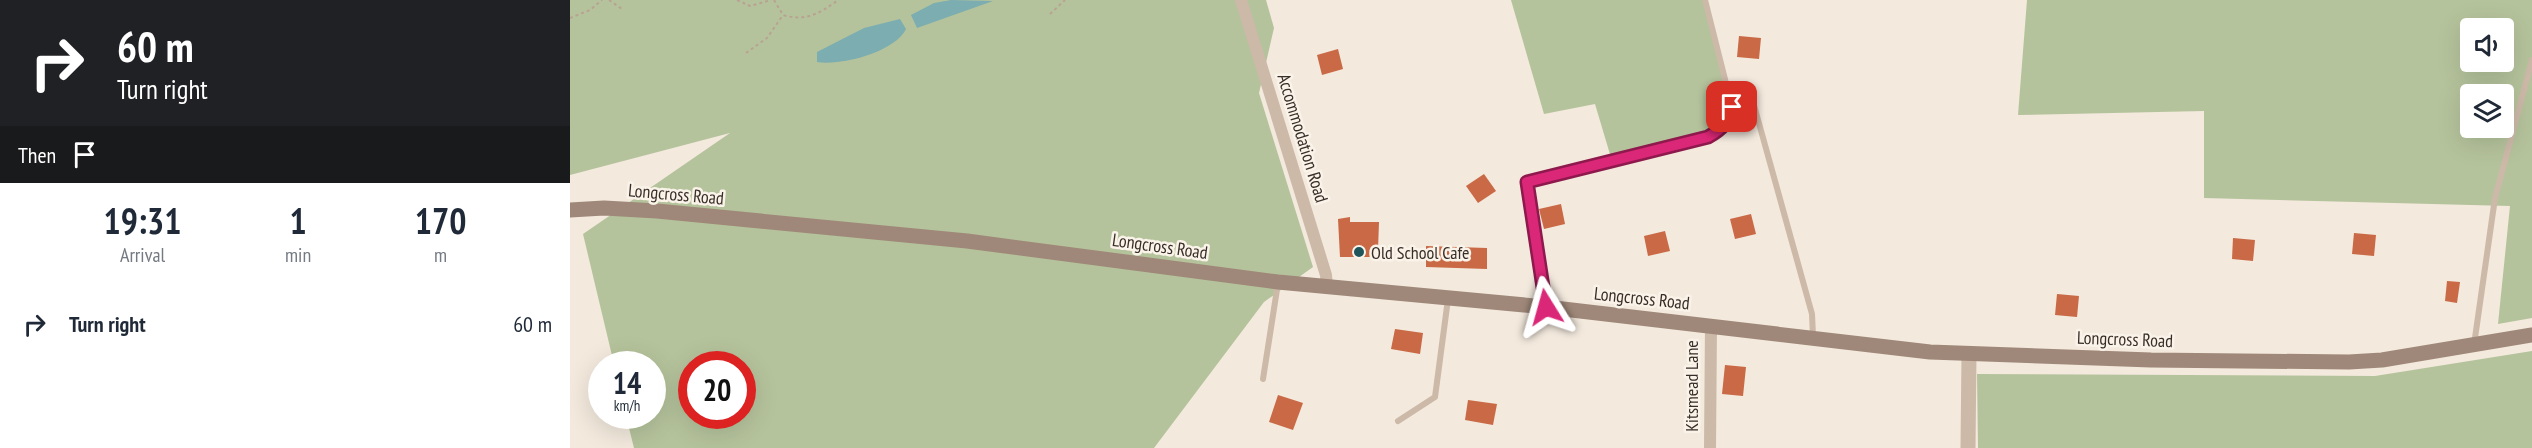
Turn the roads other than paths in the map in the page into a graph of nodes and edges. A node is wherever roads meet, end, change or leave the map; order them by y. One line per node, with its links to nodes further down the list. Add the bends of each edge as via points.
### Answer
1 (1241, 0): 7 (street, Accommodation Road)
2 (1705, 0): 9 (lane, via 1732,107 1730,119 1708,137 1527,182)
3 (2532, 60): 13 (lane, via 2494,198)
4 (1750, 91): 12 (lane, via 1812,314)
5 (570, 210): 6 (main road, Longcross Road, via 657,211 967,241)
6 (1278, 282): 7 (main road, Longcross Road); 15 (lane)
7 (1327, 286): 8 (main road, Longcross Road)
8 (1448, 299): 9 (main road, Longcross Road); 16 (lane, via 1435,397)
9 (1546, 307): 10 (main road, Longcross Road)
10 (1711, 325): 12 (main road, Longcross Road); 17 (street, Kitsmead Lane)
11 (2532, 335): 13 (main road, Longcross Road)
12 (1813, 336): 14 (main road, Longcross Road)
13 (2474, 345): 14 (main road, Longcross Road, via 2349,362)
14 (1969, 354): 18 (street)
15 (1263, 379)
16 (1398, 421)
17 (1710, 448)
18 (1968, 448)

